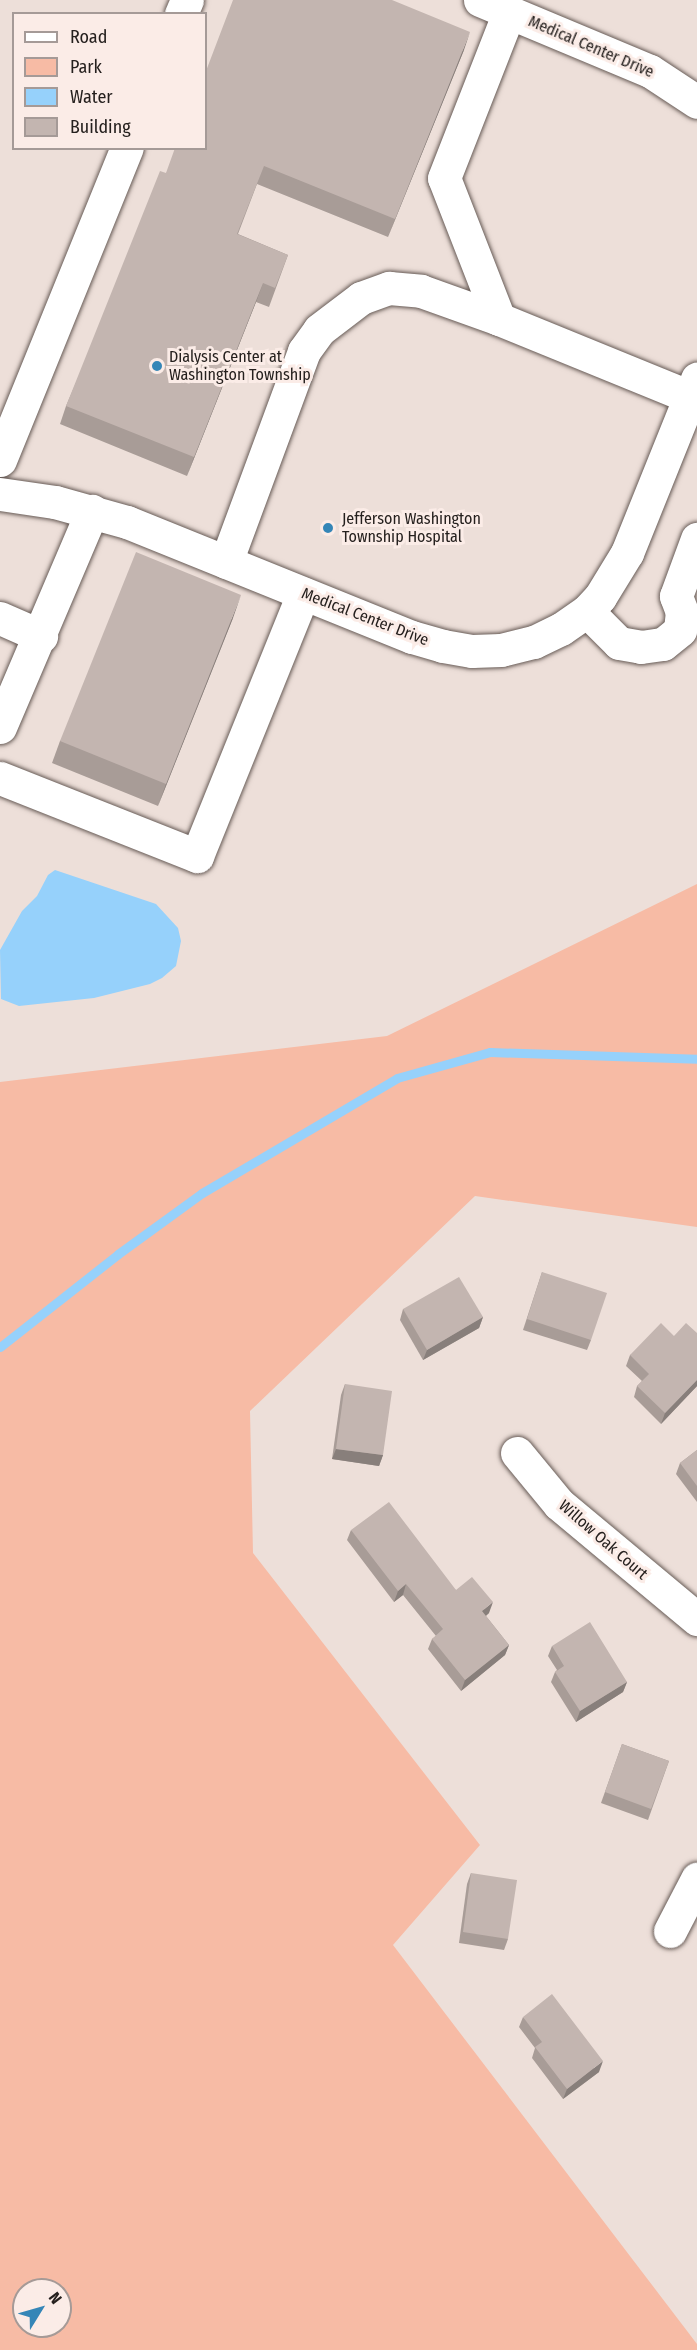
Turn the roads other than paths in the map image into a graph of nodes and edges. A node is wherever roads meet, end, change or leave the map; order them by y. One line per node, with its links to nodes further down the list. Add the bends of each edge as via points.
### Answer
1 (495, 6): 2 (street, Medical Center Drive, via 650,71); 4 (street, via 444,178)
2 (697, 102)
3 (126, 150): 6 (street)
4 (499, 319): 5 (street); 10 (street, via 421,291 389,288 361,298 319,330 304,351)
5 (694, 388): 12 (street, Medical Center Drive, via 627,553 607,588)
6 (0, 460)
7 (0, 494): 8 (street, Medical Center Drive)
8 (92, 511): 10 (street, Medical Center Drive); 14 (street)
9 (697, 539): 12 (street, via 676,596 682,612 680,630 663,644 641,647 619,643)
10 (226, 562): 11 (street, Medical Center Drive)
11 (303, 594): 12 (street, Medical Center Drive, via 412,637 472,651 501,650 534,642); 16 (street, via 197,856)
12 (587, 611)
13 (0, 618): 14 (street)
14 (41, 636): 15 (street)
15 (0, 726)
16 (0, 778)
17 (517, 1453): 18 (street, Willow Oak Court, via 573,1517)
18 (697, 1619)
19 (697, 1879): 20 (street)
20 (670, 1931)

